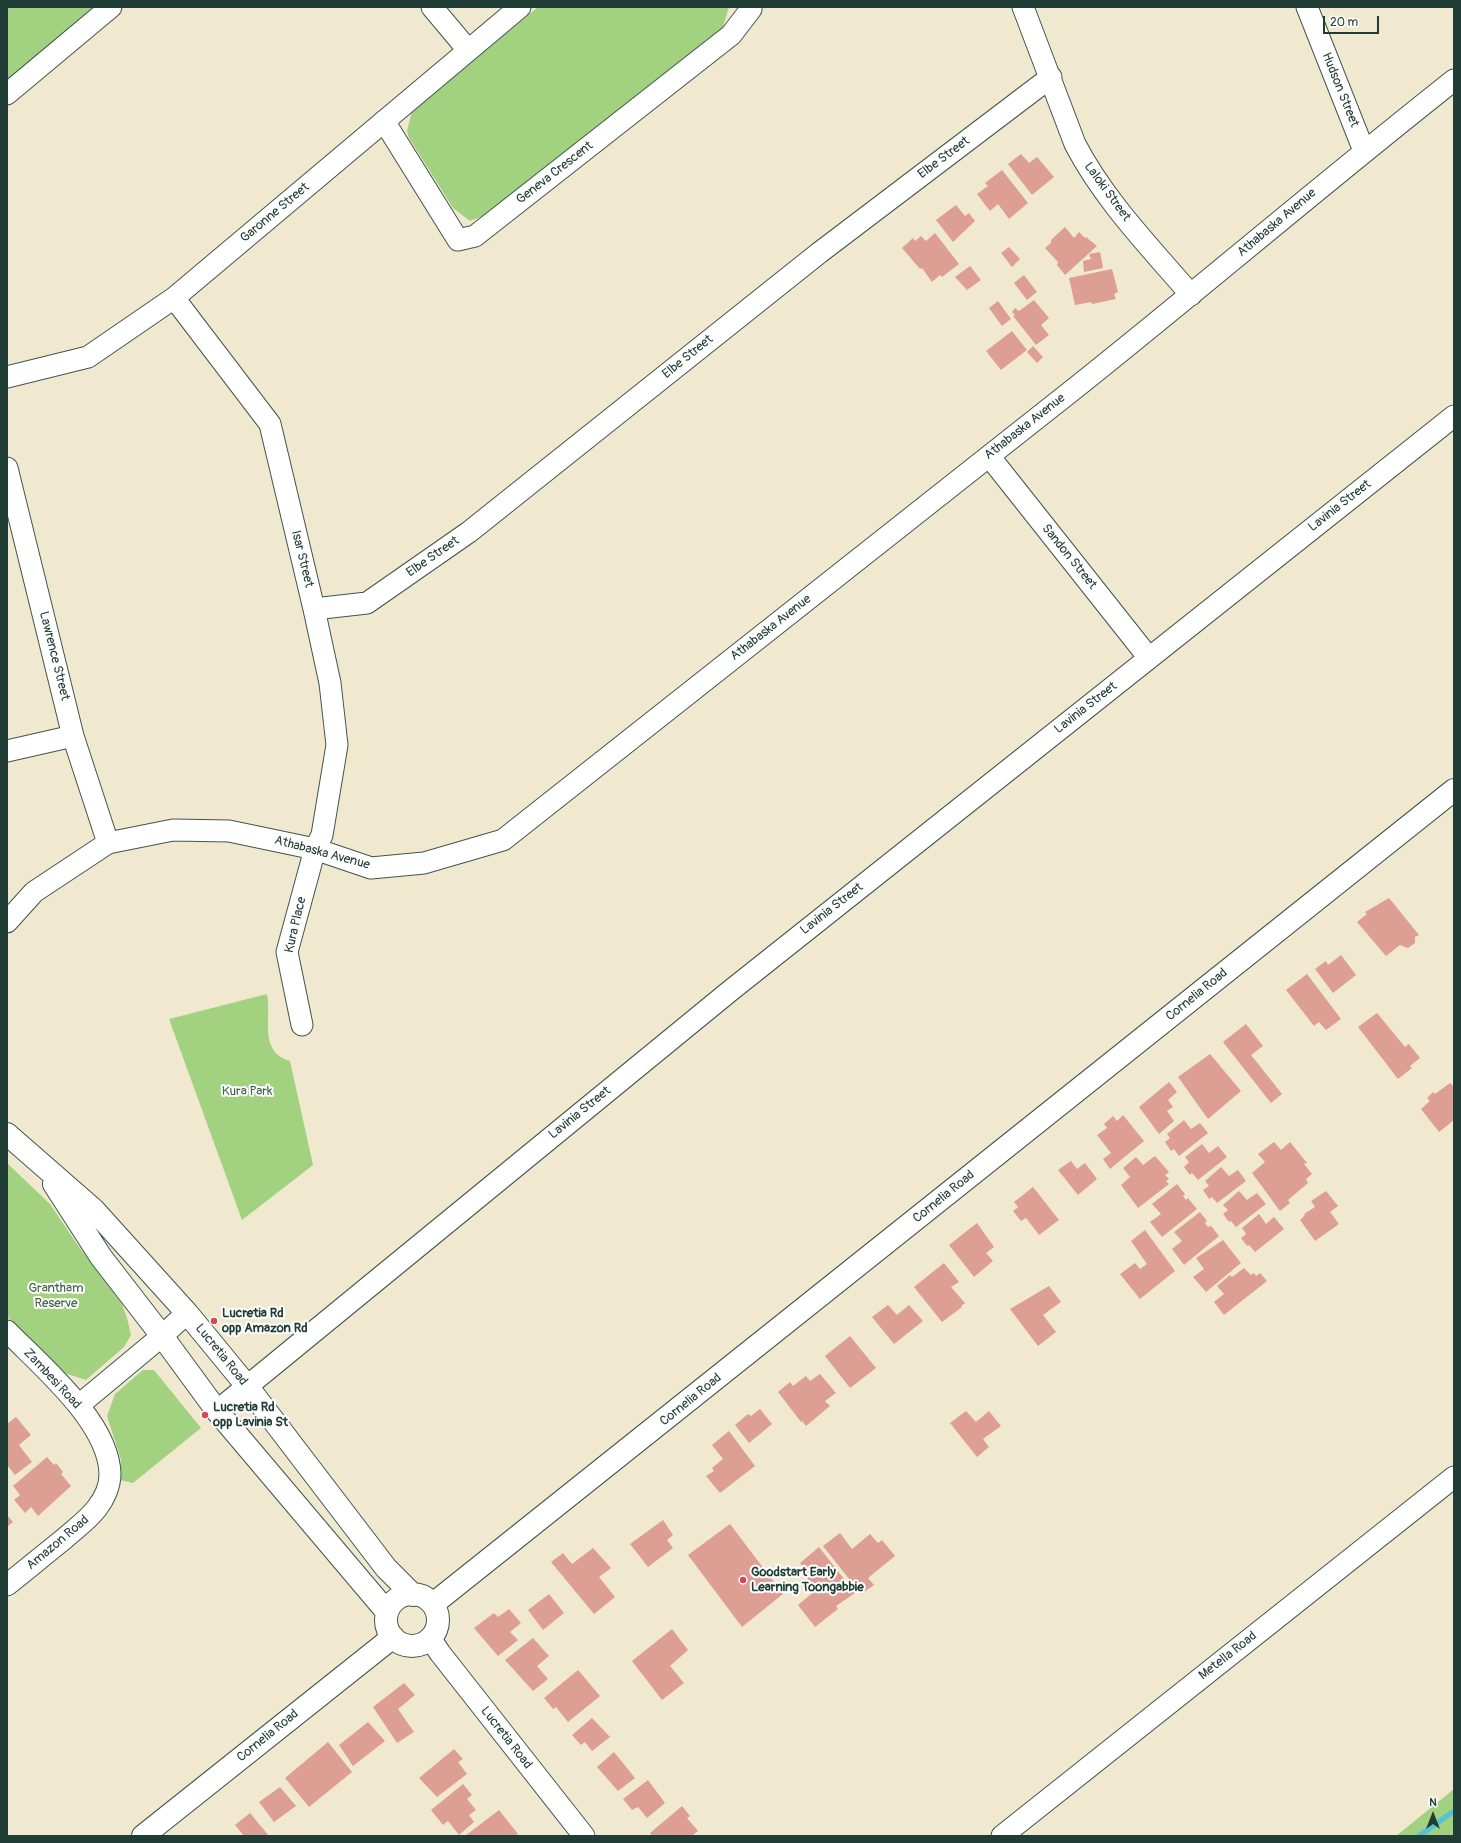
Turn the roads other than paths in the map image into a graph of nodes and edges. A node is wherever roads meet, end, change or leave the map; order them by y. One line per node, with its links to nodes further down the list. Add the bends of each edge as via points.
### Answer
1 (111, 7): 10 (street)
2 (432, 7): 7 (street)
3 (520, 7): 7 (street, Garonne Street)
4 (750, 7): 11 (street, Geneva Crescent, via 731,35 474,236 458,240)
5 (1024, 7): 8 (street, Laloki Street)
6 (1307, 7): 12 (street, Hudson Street)
7 (468, 50): 11 (street, Garonne Street)
8 (1051, 77): 13 (street, Laloki Street, via 1075,144 1096,180); 20 (street, Elbe Street, via 819,253 469,532 366,603)
9 (1454, 80): 12 (street, Athabaska Avenue)
10 (7, 94)
11 (384, 121): 14 (street, Garonne Street)
12 (1364, 151): 13 (street, Athabaska Avenue)
13 (1191, 295): 17 (street, Athabaska Avenue)
14 (174, 298): 15 (street, Garonne Street, via 88,357); 20 (street, Isar Street, via 270,424)
15 (7, 377)
16 (1454, 416): 21 (street, Lavinia Street)
17 (988, 456): 21 (street, Sandon Street); 26 (street, Athabaska Avenue, via 503,840 424,863 371,868)
18 (7, 468): 19 (street, Lawrence Street)
19 (10, 496): 22 (street, Lawrence Street)
20 (314, 609): 26 (street, Isar Street, via 330,683 337,745 322,835)
21 (1149, 658): 34 (street, Lavinia Street, via 724,995)
22 (73, 736): 23 (street); 25 (street, Lawrence Street)
23 (7, 751)
24 (1454, 790): 41 (street, Cornelia Road)
25 (108, 843): 26 (street, Athabaska Avenue, via 173,830 229,831); 27 (street, Athabaska Avenue, via 34,892)
26 (315, 849): 28 (street, Kura Place, via 287,952)
27 (7, 922)
28 (302, 1025)
29 (7, 1134): 30 (street, Lucretia Road)
30 (44, 1168): 31 (street, Lucretia Road, via 94,1210); 33 (street, Lucretia Road, via 101,1257)
31 (187, 1313): 33 (street); 34 (street, Lucretia Road)
32 (7, 1331): 35 (street, Zambesi Road)
33 (162, 1336): 35 (street); 36 (street, Lucretia Road)
34 (246, 1386): 36 (street, Lavinia Street); 40 (street, Lucretia Road, via 386,1568)
35 (78, 1405): 37 (street, Zambesi Road, via 99,1438 106,1454)
36 (217, 1411): 42 (street, Lucretia Road)
37 (110, 1474): 39 (street, Amazon Road, via 102,1500 90,1517)
38 (1454, 1477): 47 (street, Metella Road)
39 (7, 1585)
40 (413, 1594): 41 (street, via 424,1597); 42 (street, via 399,1598)
41 (433, 1604): 44 (street, via 438,1622)
42 (387, 1612): 43 (street, via 387,1625)
43 (393, 1637): 44 (street, via 414,1646); 45 (street, Cornelia Road)
44 (430, 1638): 46 (street, Lucretia Road)
45 (144, 1836)
46 (584, 1836)
47 (1002, 1836)

